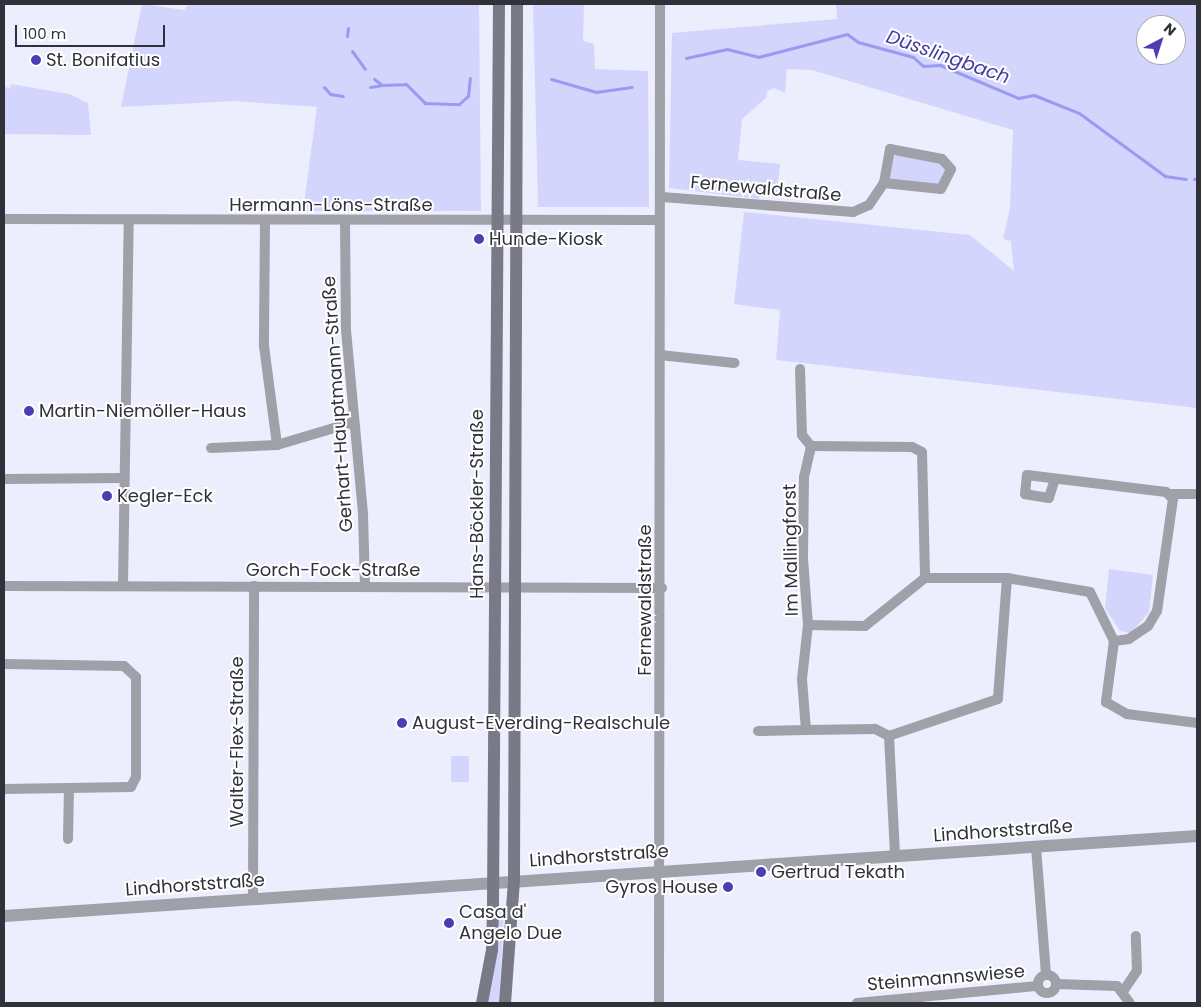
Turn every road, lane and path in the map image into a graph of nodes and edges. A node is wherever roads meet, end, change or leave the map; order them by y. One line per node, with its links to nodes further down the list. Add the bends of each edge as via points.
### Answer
1 (498, 4): 11 (main road, Hans-Böckler-Straße)
2 (516, 4): 12 (main road, Hans-Böckler-Straße)
3 (660, 4): 5 (street, Fernewaldstraße)
4 (884, 183): 4 (street, Fernewaldstraße, via 890,149 942,159 951,168 941,189); 5 (street, Fernewaldstraße, via 869,205 853,212)
5 (662, 197): 9 (street, Fernewaldstraße)
6 (4, 220): 7 (street, Hermann-Löns-Straße)
7 (129, 220): 10 (street, Hermann-Löns-Straße); 21 (street)
8 (345, 220): 10 (street, Hermann-Löns-Straße); 11 (street, Hermann-Löns-Straße); 16 (street, Gerhart-Hauptmann-Straße, via 346,330)
9 (658, 220): 12 (street, Hermann-Löns-Straße); 13 (street, Fernewaldstraße)
10 (265, 221): 17 (street, via 264,346)
11 (497, 222): 12 (street, Hermann-Löns-Straße); 31 (main road, Hans-Böckler-Straße)
12 (516, 222): 32 (main road, Hans-Böckler-Straße)
13 (660, 355): 14 (street); 33 (street, Fernewaldstraße)
14 (735, 363)
15 (800, 369): 18 (street, via 802,434)
16 (354, 422): 17 (street); 30 (street, Gerhart-Hauptmann-Straße)
17 (277, 446): 19 (street)
18 (810, 446): 25 (street, via 912,447 922,452); 34 (street, Im Mallingforst, via 804,477 803,558)
19 (211, 448)
20 (4, 478): 21 (street)
21 (124, 478): 28 (street)
22 (1055, 479): 23 (street)
23 (1170, 494): 24 (street); 35 (street, via 1174,506 1158,611 1148,626 1129,639)
24 (1197, 494)
25 (925, 578): 26 (street); 34 (street, Im Mallingforst, via 865,626)
26 (1007, 578): 35 (street, via 1090,592); 40 (street, via 998,699)
27 (4, 586): 28 (street, Gorch-Fock-Straße)
28 (123, 586): 29 (street, Gorch-Fock-Straße)
29 (254, 586): 30 (street, Gorch-Fock-Straße); 50 (street, Walter-Flex-Straße)
30 (364, 587): 31 (street, Gorch-Fock-Straße)
31 (494, 587): 32 (street, Gorch-Fock-Straße); 49 (main road, Hans-Böckler-Straße)
32 (514, 588): 33 (street, Gorch-Fock-Straße); 48 (main road, Hans-Böckler-Straße)
33 (662, 588): 47 (street, Fernewaldstraße)
34 (808, 624): 38 (street, Im Mallingforst, via 802,679)
35 (1114, 641): 37 (street, via 1106,702 1127,714)
36 (4, 664): 42 (street, via 124,666 135,672 134,783 126,789)
37 (1197, 723)
38 (806, 730): 39 (street); 40 (street, via 874,729)
39 (758, 731)
40 (889, 736): 46 (street)
41 (4, 789): 42 (street)
42 (69, 789): 44 (street)
43 (1197, 836): 45 (street, Lindhorststraße)
44 (68, 838)
45 (1036, 847): 46 (street, Lindhorststraße); 53 (street, Steinmannswiese)
46 (895, 856): 47 (street, Lindhorststraße)
47 (660, 870): 48 (street, Lindhorststraße); 59 (street, Fernewaldstraße)
48 (514, 879): 49 (street, Lindhorststraße); 58 (main road, Hans-Böckler-Straße)
49 (493, 882): 50 (street, Lindhorststraße); 57 (main road, Hans-Böckler-Straße, via 492,950)
50 (253, 898): 51 (street, Lindhorststraße)
51 (4, 916)
52 (1136, 936): 56 (street, via 1137,971)
53 (1046, 974): 54 (street, Steinmannswiese); 55 (street, Steinmannswiese)
54 (1056, 984): 55 (street, Steinmannswiese, via 1049,993); 56 (street, Steinmannswiese, via 1109,984)
55 (1038, 986): 60 (street, Steinmannswiese)
56 (1124, 990): 61 (street)
57 (482, 1003)
58 (505, 1003)
59 (659, 1003)
60 (857, 1003)
61 (1130, 1003)

